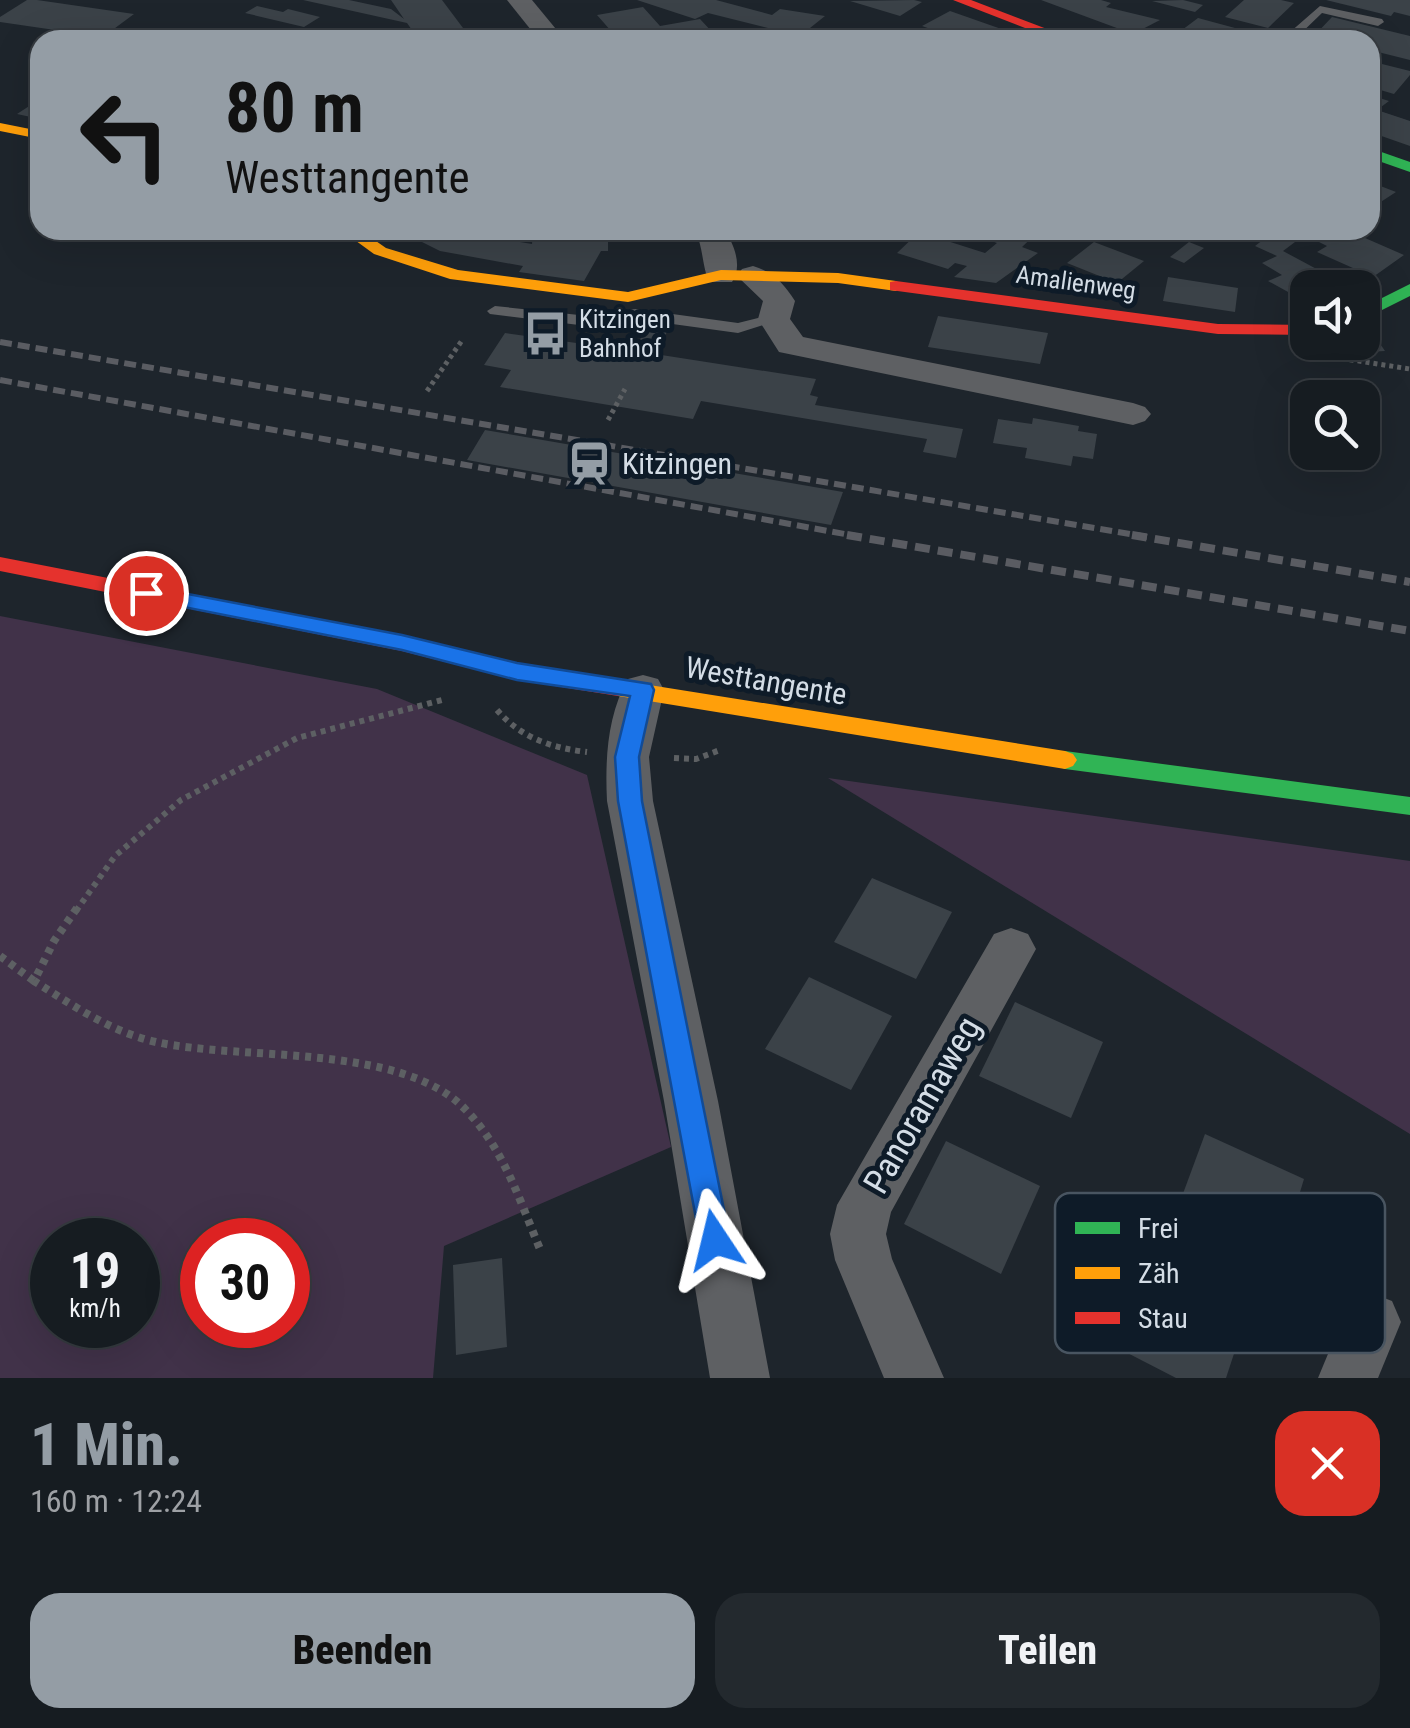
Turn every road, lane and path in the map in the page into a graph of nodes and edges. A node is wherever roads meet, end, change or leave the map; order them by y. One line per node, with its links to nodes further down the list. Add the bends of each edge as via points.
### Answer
1 (519, 0): 4 (street)
2 (959, 0): 5 (street)
3 (1378, 22): 6 (lane, via 1320,8)
4 (544, 30)
5 (1042, 30)
6 (1297, 30)
7 (0, 126): 8 (street)
8 (30, 133)
9 (1380, 156): 10 (street)
10 (1410, 167)
11 (364, 240): 14 (street, Amalienweg, via 410,263)
12 (716, 240): 13 (street)
13 (737, 276): 17 (street, Amalienweg); 18 (street, via 770,288 779,301); 19 (street, Amalienweg, via 838,278 1218,329)
14 (517, 283): 17 (street, Amalienweg); 17 (lane, via 495,311 579,320)
15 (1410, 290): 16 (street)
16 (1380, 305)
17 (624, 306): 18 (lane, via 738,328)
18 (774, 319): 23 (street, via 791,345)
19 (1290, 330)
20 (463, 338): 22 (path)
21 (625, 389): 24 (path)
22 (428, 390)
23 (1132, 414)
24 (608, 420)
25 (0, 564): 26 (street, Westtangente)
26 (517, 672): 27 (street, Westtangente); 31 (path, via 464,694 297,738 181,800 115,856 54,940)
27 (643, 690): 28 (street, Westtangente, via 1020,754); 34 (street, via 627,757 630,801)
28 (1410, 806)
29 (1011, 949): 35 (street, Panoramaweg, via 864,1205 858,1234 864,1260)
30 (0, 956): 31 (path)
31 (34, 980): 32 (path, via 98,1022 156,1042 367,1065 422,1082 462,1106 490,1136)
32 (540, 1248)
33 (1358, 1353): 36 (street)
34 (740, 1378)
35 (914, 1378)
36 (1348, 1378)

